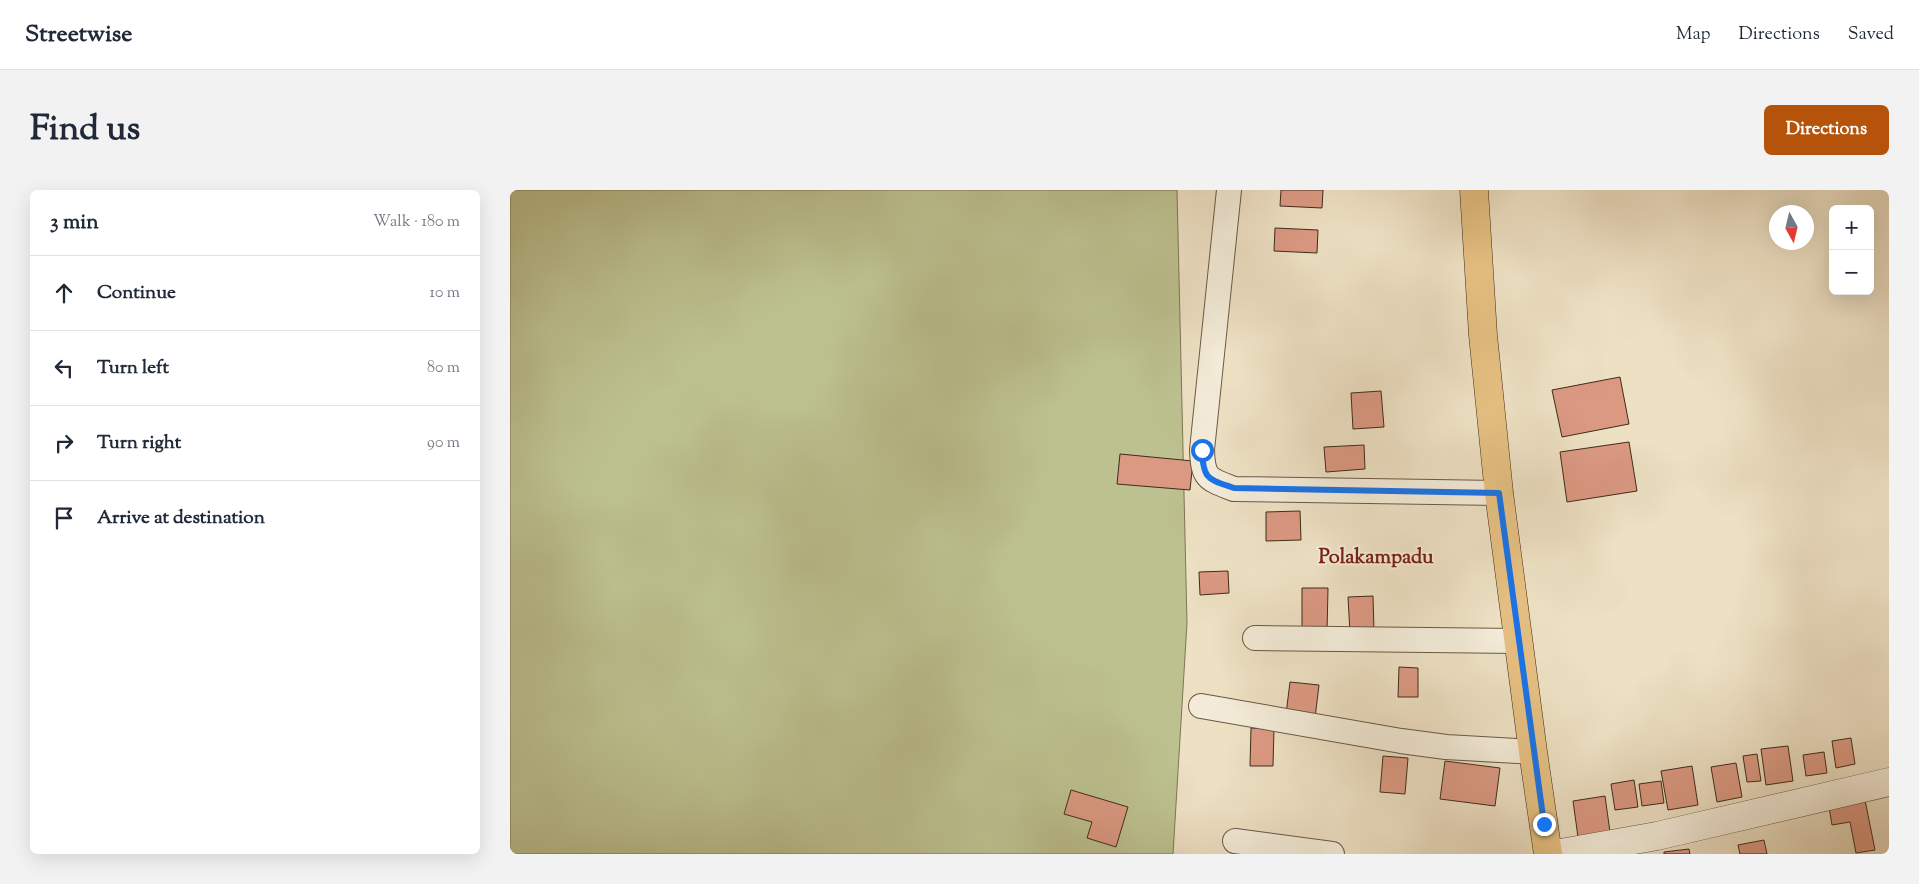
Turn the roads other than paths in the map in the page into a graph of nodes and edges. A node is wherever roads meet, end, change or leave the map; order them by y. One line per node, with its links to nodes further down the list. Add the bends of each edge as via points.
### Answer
1 (1229, 190): 3 (street, via 1202,450 1203,469 1212,480 1234,488)
2 (1474, 190): 3 (main road, via 1482,335)
3 (1499, 493): 5 (main road)
4 (1255, 638): 5 (street)
5 (1519, 641): 7 (main road)
6 (1201, 706): 7 (street, via 1401,741)
7 (1533, 752): 11 (main road)
8 (1889, 782): 12 (street, via 1657,836)
9 (1236, 841): 10 (street)
10 (1332, 854)
11 (1548, 854)
12 (1556, 854)

